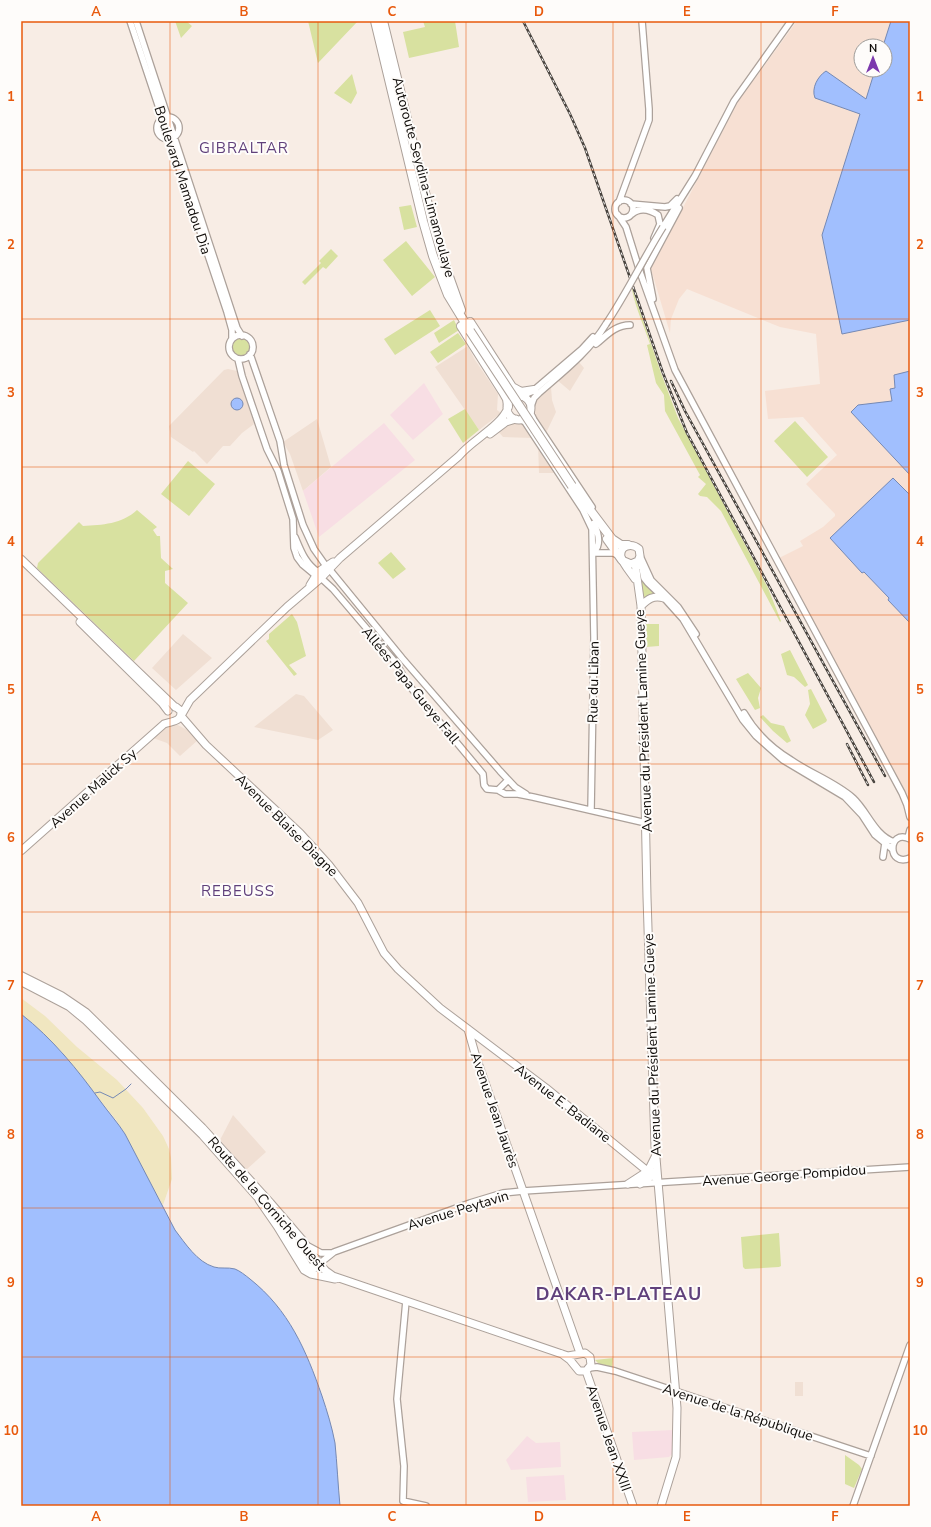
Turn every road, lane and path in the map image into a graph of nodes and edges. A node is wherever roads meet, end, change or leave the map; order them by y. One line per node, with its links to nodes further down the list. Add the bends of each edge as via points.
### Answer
1 (130, 21): 7 (street, Boulevard Mamadou Dia)
2 (136, 21): 7 (street, Boulevard Mamadou Dia)
3 (375, 21): 24 (highway, Autoroute Seydina-Limamoulaye, via 423,221 435,263)
4 (383, 21): 24 (highway, Autoroute Seydina-Limamoulaye)
5 (642, 21): 11 (street, via 649,120)
6 (791, 21): 8 (street, via 734,101)
7 (165, 117): 9 (street, Boulevard Mamadou Dia); 9 (street, via 176,119 179,125 179,132); 9 (street, via 157,123 157,131 161,137)
8 (716, 134): 10 (street); 12 (street)
9 (172, 138): 28 (street, Boulevard Mamadou Dia, via 237,328); 29 (street, Boulevard Mamadou Dia)
10 (695, 176): 19 (street); 22 (street)
11 (623, 190): 13 (street); 14 (street)
12 (678, 199): 15 (street); 19 (street)
13 (619, 202): 14 (street); 16 (street, via 615,209)
14 (630, 202): 15 (street); 17 (street, via 633,209)
15 (664, 207): 18 (street); 19 (street)
16 (618, 215): 17 (street, via 624,218); 20 (street)
17 (630, 215): 18 (street, via 642,209); 20 (street)
18 (658, 215): 21 (street)
19 (670, 215): 21 (street)
20 (626, 227): 23 (street)
21 (661, 228): 27 (street, bridge, via 621,302)
22 (647, 268): 23 (street); 25 (street)
23 (640, 272): 25 (street)
24 (452, 294): 33 (highway); 36 (highway, via 463,330 503,392); 40 (highway, Autoroute Seydina-Limamoulaye, bridge, via 468,328)
25 (657, 318): 65 (street, via 675,370 902,793)
26 (630, 325): 31 (street, via 616,328)
27 (597, 335): 31 (street); 34 (street)
28 (242, 336): 29 (street); 30 (street, via 251,342)
29 (233, 338): 32 (street, via 229,350 233,356)
30 (250, 354): 32 (street); 49 (street, via 280,441 284,465 303,526 314,549)
31 (580, 357): 37 (street, via 534,398)
32 (241, 358): 50 (street, via 242,376 267,449 278,470 293,519 295,537 303,556)
33 (505, 377): 34 (highway, via 518,391); 35 (highway)
34 (534, 390): 35 (street)
35 (521, 397): 36 (main road, via 513,398); 37 (main road, via 528,400)
36 (508, 407): 38 (main road, via 510,416); 39 (main road, via 502,417)
37 (531, 407): 38 (main road, via 528,415); 41 (street, via 534,420 592,507)
38 (518, 419): 39 (main road, via 506,422); 43 (street, via 525,422 588,518 592,529)
39 (459, 456): 49 (main road)
40 (588, 508): 41 (highway, Autoroute Seydina-Limamoulaye); 43 (street, via 599,540)
41 (598, 522): 42 (highway, via 615,542); 45 (highway)
42 (628, 545): 44 (main road, via 637,547); 45 (main road, via 622,551)
43 (594, 552): 45 (street, via 609,553); 64 (street, Rue du Liban)
44 (640, 556): 47 (main road); 69 (street, via 651,580 687,618 752,725 786,757 844,791 861,808 878,832 887,840)
45 (621, 558): 47 (main road, via 629,564); 51 (main road, Avenue du Président Lamine Gueye)
46 (21, 559): 55 (main road)
47 (636, 563): 51 (main road, Avenue du Président Lamine Gueye); 52 (street, via 642,568 648,583)
48 (21, 565): 56 (main road, via 162,703)
49 (328, 568): 50 (main road); 59 (street, Allées Papa Gueye Fall)
50 (318, 575): 54 (main road, via 308,588); 61 (street, Allées Papa Gueye Fall, via 396,663 407,683 483,774 485,787)
51 (637, 581): 53 (main road, Avenue du Président Lamine Gueye)
52 (664, 598): 53 (main road, via 652,597); 70 (street, via 685,623 743,720 756,736 783,760 845,797)
53 (640, 606): 66 (main road, Avenue du Président Lamine Gueye)
54 (190, 700): 55 (main road); 57 (main road)
55 (175, 707): 56 (main road, via 170,708); 57 (main road, via 180,709)
56 (167, 713): 57 (main road, via 169,718); 58 (main road)
57 (179, 718): 58 (main road, Avenue Malick Sy); 79 (main road, Avenue Blaise Diagne, via 329,865 358,904 390,960 440,1008)
58 (164, 724): 72 (main road, Avenue Malick Sy)
59 (508, 780): 60 (street, Allées Papa Gueye Fall); 61 (street)
60 (515, 787): 62 (street); 63 (street, Allées Papa Gueye Fall)
61 (498, 790): 62 (street)
62 (512, 794): 63 (street)
63 (533, 797): 64 (street)
64 (591, 810): 66 (street)
65 (910, 817)
66 (646, 823): 80 (main road, Avenue du Président Lamine Gueye)
67 (910, 830): 68 (street)
68 (909, 838): 69 (street, via 902,837)
69 (894, 842): 71 (street)
70 (884, 843): 71 (street); 73 (street)
71 (892, 849): 74 (street, via 898,858)
72 (21, 851)
73 (883, 857)
74 (909, 860)
75 (21, 976): 87 (highway, Route de la Corniche Ouest, via 44,986 86,1013 202,1128)
76 (21, 981): 78 (highway, Route de la Corniche Ouest)
77 (21, 985): 78 (highway)
78 (37, 990): 86 (highway, Route de la Corniche Ouest, via 69,1006 86,1020 203,1135)
79 (468, 1028): 82 (main road, Avenue E. Badiane); 85 (main road, Avenue Jean Jaurès)
80 (656, 1154): 82 (main road); 82 (main road, Avenue du Président Lamine Gueye)
81 (910, 1167): 82 (street, Avenue George Pompidou)
82 (654, 1177): 83 (main road); 84 (main road); 99 (main road, Avenue du Président Lamine Gueye)
83 (628, 1184): 84 (street, Avenue Peytavin); 85 (street, Avenue Peytavin)
84 (640, 1184)
85 (523, 1191): 88 (street, Avenue Peytavin, via 470,1203); 93 (main road, Avenue Jean Jaurès)
86 (257, 1196): 89 (highway, via 278,1218 307,1267 314,1268); 90 (main road, Route de la Corniche Ouest, via 304,1270)
87 (305, 1244): 88 (street, via 321,1253); 89 (highway, Route de la Corniche Ouest)
88 (334, 1252): 89 (street)
89 (319, 1264): 90 (main road, Route de la Corniche Ouest, via 330,1274)
90 (351, 1283): 91 (main road)
91 (406, 1301): 94 (main road); 101 (street, via 396,1399 404,1466 403,1502)
92 (910, 1345): 100 (street)
93 (578, 1353): 94 (main road, via 568,1356); 95 (main road, via 586,1354); 96 (main road)
94 (562, 1354): 96 (main road)
95 (591, 1360): 97 (street, Avenue de la République); 98 (main road)
96 (573, 1364): 98 (main road, via 577,1370)
97 (604, 1368): 98 (street, Avenue de la République); 99 (street, Avenue de la République)
98 (588, 1369): 102 (main road, Avenue Jean XXIII)
99 (676, 1390): 100 (street, Avenue de la République); 103 (main road, Avenue du Président Lamine Gueye, via 677,1453)
100 (871, 1456): 104 (street)
101 (426, 1506)
102 (633, 1506)
103 (661, 1506)
104 (853, 1506)

